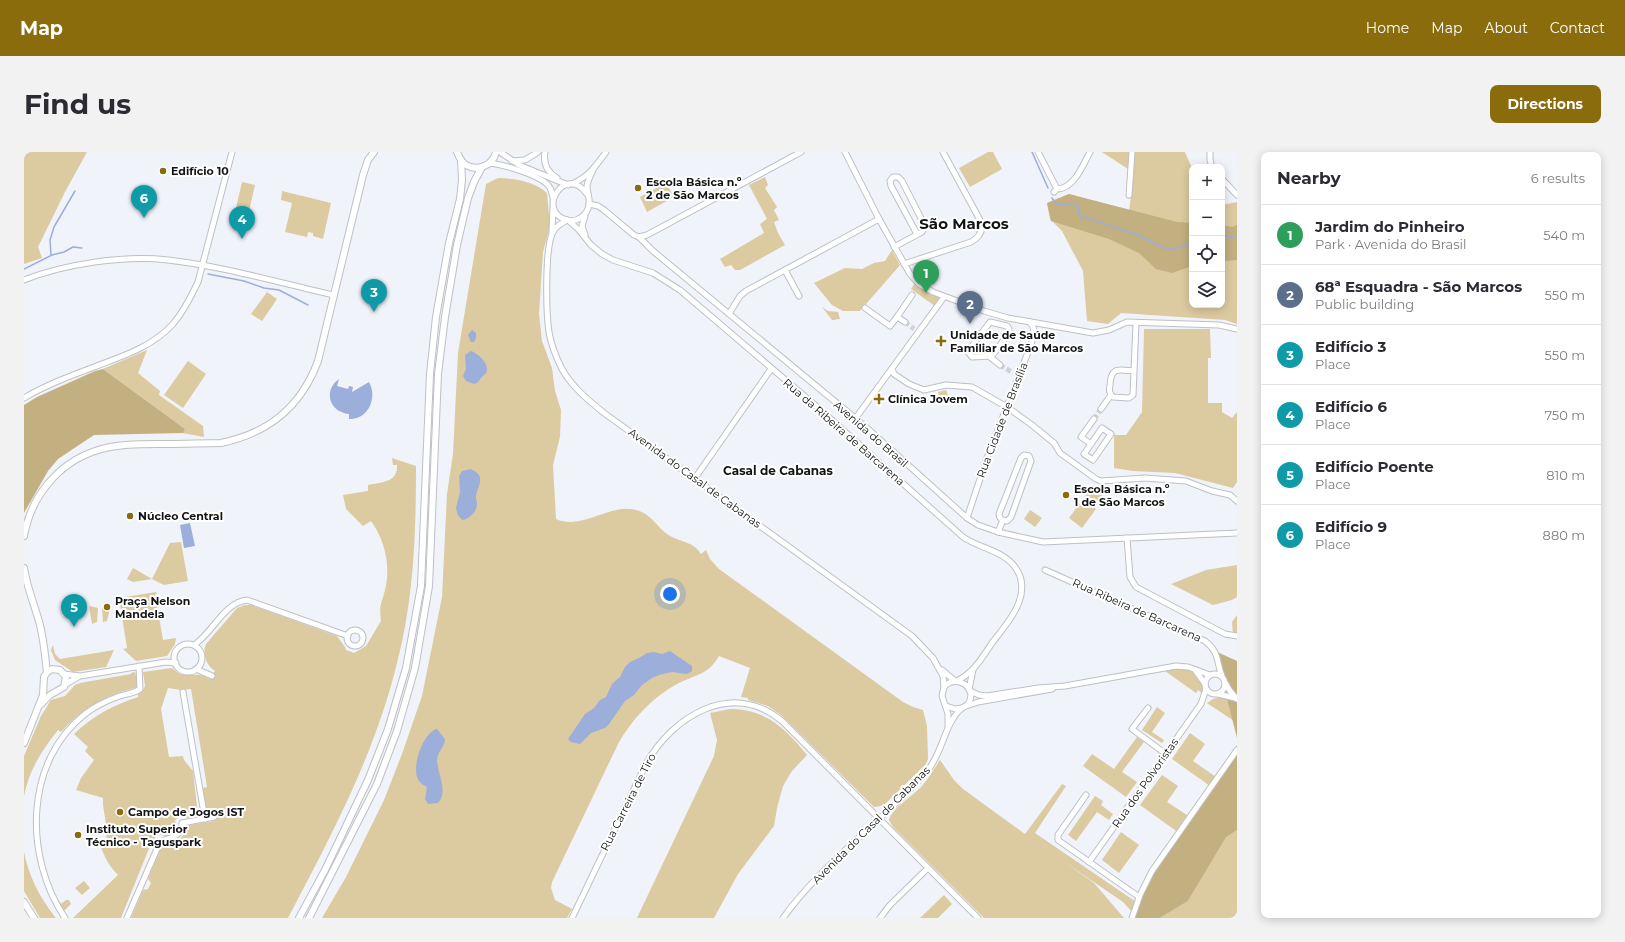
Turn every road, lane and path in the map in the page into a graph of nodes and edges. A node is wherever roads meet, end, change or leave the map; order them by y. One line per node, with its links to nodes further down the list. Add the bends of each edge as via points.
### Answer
1 (232, 152): 39 (street)
2 (374, 152): 42 (main road, via 363,175)
3 (457, 152): 16 (main road)
4 (496, 152): 18 (main road)
5 (500, 152): 17 (street)
6 (538, 152): 17 (street, via 525,160)
7 (544, 152): 23 (street, via 546,168 553,176)
8 (606, 152): 21 (street)
9 (801, 152): 35 (street)
10 (844, 152): 31 (street)
11 (943, 152): 38 (street, via 980,220 982,230 971,242)
12 (1038, 152): 13 (street, via 1056,191 1068,187)
13 (1090, 152)
14 (1132, 152): 25 (street)
15 (1210, 152): 19 (street)
16 (461, 160): 20 (main road, via 470,167); 133 (main road, via 460,199 449,243 430,374 421,586 406,668 388,729 368,780)
17 (511, 160): 23 (street)
18 (490, 163): 20 (main road); 27 (street, via 503,165 542,181 550,188)
19 (1211, 164)
20 (482, 167): 134 (main road, via 468,198 445,317 438,374 429,586 415,668 397,731 377,784)
21 (594, 168): 23 (street, via 584,178); 24 (street, via 588,182)
22 (1225, 182): 26 (street)
23 (568, 184): 24 (street, via 581,187); 27 (street, via 559,189)
24 (587, 194): 28 (street)
25 (1129, 195)
26 (1237, 195)
27 (553, 198): 29 (street)
28 (589, 204): 30 (street); 35 (street, Avenida do Brasil, via 598,206)
29 (553, 205): 32 (street, via 558,215); 34 (street, Avenida do Casal de Cabanas)
30 (586, 212): 32 (street, via 577,220); 36 (street, via 582,226)
31 (879, 219): 37 (street); 40 (street)
32 (568, 220): 34 (street, via 557,227); 36 (street, Rua da Ribeira de Barcarena)
33 (917, 234): 33 (street, via 924,230 924,223 902,181 898,177 893,177 890,181 891,186); 37 (street)
34 (551, 237): 67 (street, Avenida do Casal de Cabanas, via 548,255 548,324 553,348 562,370 593,404)
35 (639, 237): 47 (street, Avenida do Brasil)
36 (587, 240): 55 (street, Rua da Ribeira de Barcarena, via 607,257 653,273 672,285)
37 (894, 247): 38 (street)
38 (904, 264): 45 (street, via 919,284)
39 (202, 266): 41 (street, via 166,260 115,260 68,267); 42 (street); 61 (street, via 198,282 184,309 175,322 159,336 131,354 53,383)
40 (785, 270): 44 (street); 47 (street, via 740,296)
41 (24, 280)
42 (334, 295): 73 (main road, via 314,374 300,397 276,421 236,440 117,446 85,455 69,464 48,484 29,515)
43 (912, 295): 48 (street)
44 (799, 296)
45 (944, 297): 50 (street, via 984,311); 56 (street, via 916,330)
46 (865, 308): 48 (street, via 890,326)
47 (729, 314): 64 (street, Avenida do Brasil)
48 (897, 317): 49 (street)
49 (905, 322)
50 (1030, 322): 51 (street, via 1093,333 1109,330 1127,322); 59 (street, Rua Cidade de Brasília, via 1034,329 1033,338)
51 (1136, 322): 52 (street, via 1219,324); 57 (street)
52 (1237, 329)
53 (990, 357): 53 (street, via 1009,331 1007,326 992,321 968,352 972,357); 54 (street)
54 (1000, 364)
55 (771, 369): 67 (street); 93 (street, Rua da Ribeira de Barcarena, via 963,537 973,544 1006,557 1012,563 1020,575 1022,591 1016,610)
56 (892, 369): 62 (street, via 894,374 914,387 924,390 946,385 972,387); 64 (street)
57 (1134, 371): 60 (street, via 1112,372 1109,392); 60 (street, via 1132,397)
58 (1013, 373): 59 (street)
59 (1018, 376): 62 (street, Rua Cidade de Brasília)
60 (1111, 396): 63 (street)
61 (24, 398)
62 (1007, 407): 68 (street, via 1054,443 1060,453 1096,479 1145,478 1186,481 1230,495); 69 (street, Rua Cidade de Brasília)
63 (1101, 409)
64 (856, 419): 69 (street, Avenida do Brasil)
65 (1094, 420): 66 (street, via 1081,437)
66 (1091, 444): 66 (street, via 1102,428 1111,434 1093,460 1084,454)
67 (695, 478): 88 (street, Avenida do Casal de Cabanas, via 903,629 923,646)
68 (1237, 501)
69 (967, 518): 71 (street, Avenida do Brasil)
70 (1003, 520): 70 (street, via 1009,520 1011,517 1031,461 1028,455 1021,458 999,514); 71 (street)
71 (998, 532): 74 (street, Avenida do Brasil, via 1043,542)
72 (1237, 534): 74 (street, Avenida do Brasil)
73 (24, 536)
74 (1127, 538): 79 (street, via 1130,577 1136,587 1225,634)
75 (24, 568): 82 (main road)
76 (1045, 570): 86 (street, Rua Ribeira de Barcarena, via 1205,641 1215,650)
77 (207, 634): 78 (street, via 230,607 247,600); 80 (street); 81 (street)
78 (348, 636)
79 (1237, 636)
80 (194, 645): 81 (street); 83 (street, via 183,645)
81 (200, 651): 85 (street)
82 (46, 654): 91 (main road); 94 (main road)
83 (175, 656): 84 (street); 87 (street)
84 (166, 662): 87 (street); 89 (street)
85 (202, 662): 92 (street); 92 (street, via 210,674)
86 (1219, 662): 96 (street); 98 (street, Rua Ribeira de Barcarena)
87 (176, 663): 92 (street, via 184,671)
88 (937, 665): 99 (street, Avenida do Casal de Cabanas); 105 (street, Avenida do Casal de Cabanas, via 943,676)
89 (139, 666): 97 (street); 120 (street, via 140,689 105,702 80,718 60,738)
90 (1193, 668): 96 (street); 103 (street, via 1176,666); 104 (street)
91 (57, 669): 94 (main road); 95 (main road)
92 (196, 669)
93 (973, 669): 99 (street); 106 (street)
94 (47, 672): 101 (main road)
95 (64, 674): 97 (street); 102 (main road)
96 (1211, 674): 98 (street); 104 (street, via 1206,679)
97 (80, 676): 102 (street)
98 (1222, 676): 100 (street)
99 (956, 681): 105 (street, via 949,682); 106 (street, Avenida do Casal de Cabanas, via 964,683)
100 (1226, 683): 109 (street, via 1224,690); 110 (street)
101 (44, 684): 107 (main road, via 48,690); 112 (main road)
102 (66, 684): 107 (main road, via 62,690)
103 (1065, 686): 106 (street, via 987,696); 114 (street, via 978,702)
104 (1205, 686): 109 (street, via 1210,693); 111 (street, Rua dos Polvoristas)
105 (944, 687): 113 (street, Avenida do Casal de Cabanas, via 942,696)
106 (970, 690): 114 (street, Avenida do Casal de Cabanas, via 970,699)
107 (55, 692): 112 (main road)
108 (183, 692): 123 (street)
109 (1217, 694): 110 (street); 111 (street, Rua dos Polvoristas)
110 (1237, 699)
111 (1201, 704): 119 (street, Rua dos Polvoristas)
112 (39, 706): 117 (main road)
113 (946, 706): 114 (street, via 955,710); 116 (street, Avenida do Casal de Cabanas)
114 (964, 707): 116 (street, Avenida do Casal de Cabanas)
115 (1148, 708): 119 (street, via 1132,729)
116 (948, 727): 124 (street, Avenida do Casal de Cabanas, via 931,767)
117 (24, 742)
118 (1237, 750): 128 (street, via 1152,870)
119 (1166, 754): 125 (street, Rua dos Polvoristas)
120 (39, 771)
121 (1086, 795): 125 (street, via 1058,838)
122 (214, 817): 123 (street)
123 (205, 819): 132 (street, via 182,823 175,837 160,842)
124 (879, 819): 126 (street, Rua Carreira de Tiro); 135 (street, Rua Carreira de Tiro, via 782,720 748,704 729,703 706,708 683,721 652,753); 136 (street, Avenida do Casal de Cabanas, via 824,870)
125 (1089, 862): 128 (street)
126 (928, 868): 137 (street); 138 (street, Rua Carreira de Tiro)
127 (40, 880): 131 (street, via 52,903)
128 (1139, 897): 139 (street)
129 (24, 902): 130 (main road)
130 (34, 918)
131 (64, 918)
132 (128, 918)
133 (299, 918)
134 (309, 918)
135 (572, 918)
136 (783, 918)
137 (880, 918)
138 (978, 918)
139 (1132, 918)

